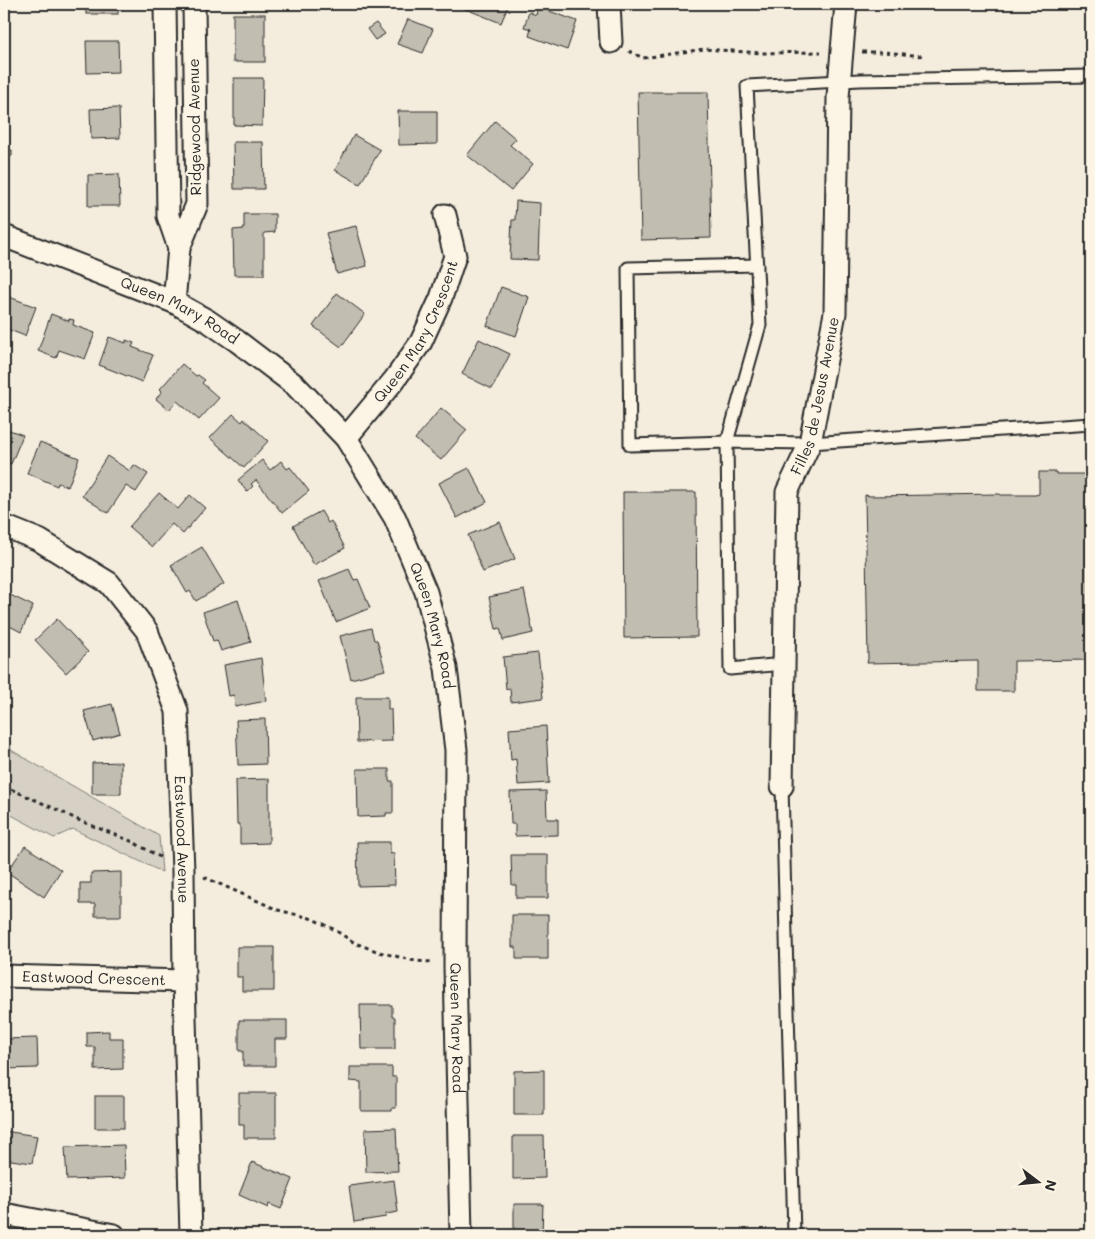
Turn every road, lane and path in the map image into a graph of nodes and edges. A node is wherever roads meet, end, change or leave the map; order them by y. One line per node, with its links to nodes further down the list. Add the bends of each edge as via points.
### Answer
1 (165, 4): 12 (street, Ridgewood Avenue, via 168,216)
2 (194, 4): 12 (street, Ridgewood Avenue, via 196,204)
3 (609, 4): 5 (street)
4 (846, 4): 6 (street, Filles de Jesus Avenue)
5 (611, 42): 6 (path, via 643,58 704,49 761,53)
6 (842, 52): 7 (path); 9 (street, Filles de Jesus Avenue)
7 (923, 56)
8 (1091, 76): 9 (lane)
9 (839, 82): 13 (lane, via 748,86); 18 (street, Filles de Jesus Avenue, via 835,314)
10 (445, 215): 16 (street, Queen Mary Crescent, via 455,256 441,298 421,342)
11 (4, 236): 14 (street, Queen Mary Road)
12 (179, 248): 14 (street, Ridgewood Avenue)
13 (757, 265): 17 (lane, via 760,325); 17 (lane, via 628,268 630,445)
14 (174, 302): 16 (street, Queen Mary Road, via 237,340 295,385)
15 (1091, 424): 18 (lane)
16 (346, 438): 24 (street, Queen Mary Road, via 395,518 426,592 446,668 456,750)
17 (727, 442): 18 (lane); 20 (lane, via 730,669)
18 (810, 443): 20 (street, Filles de Jesus Avenue, via 787,492)
19 (4, 526): 23 (street, Eastwood Avenue, via 39,540 109,583 148,631 177,711)
20 (784, 664): 22 (street, Filles de Jesus Avenue)
21 (4, 786): 23 (path, via 131,841)
22 (782, 786): 31 (lane)
23 (183, 871): 24 (path, via 278,910 310,918 355,943 379,952); 26 (street, Eastwood Avenue)
24 (456, 966): 30 (street, Queen Mary Road)
25 (4, 976): 26 (street, Eastwood Crescent)
26 (184, 981): 29 (street, Eastwood Avenue)
27 (4, 1214): 28 (street)
28 (114, 1235)
29 (190, 1235)
30 (461, 1235)
31 (794, 1235)

